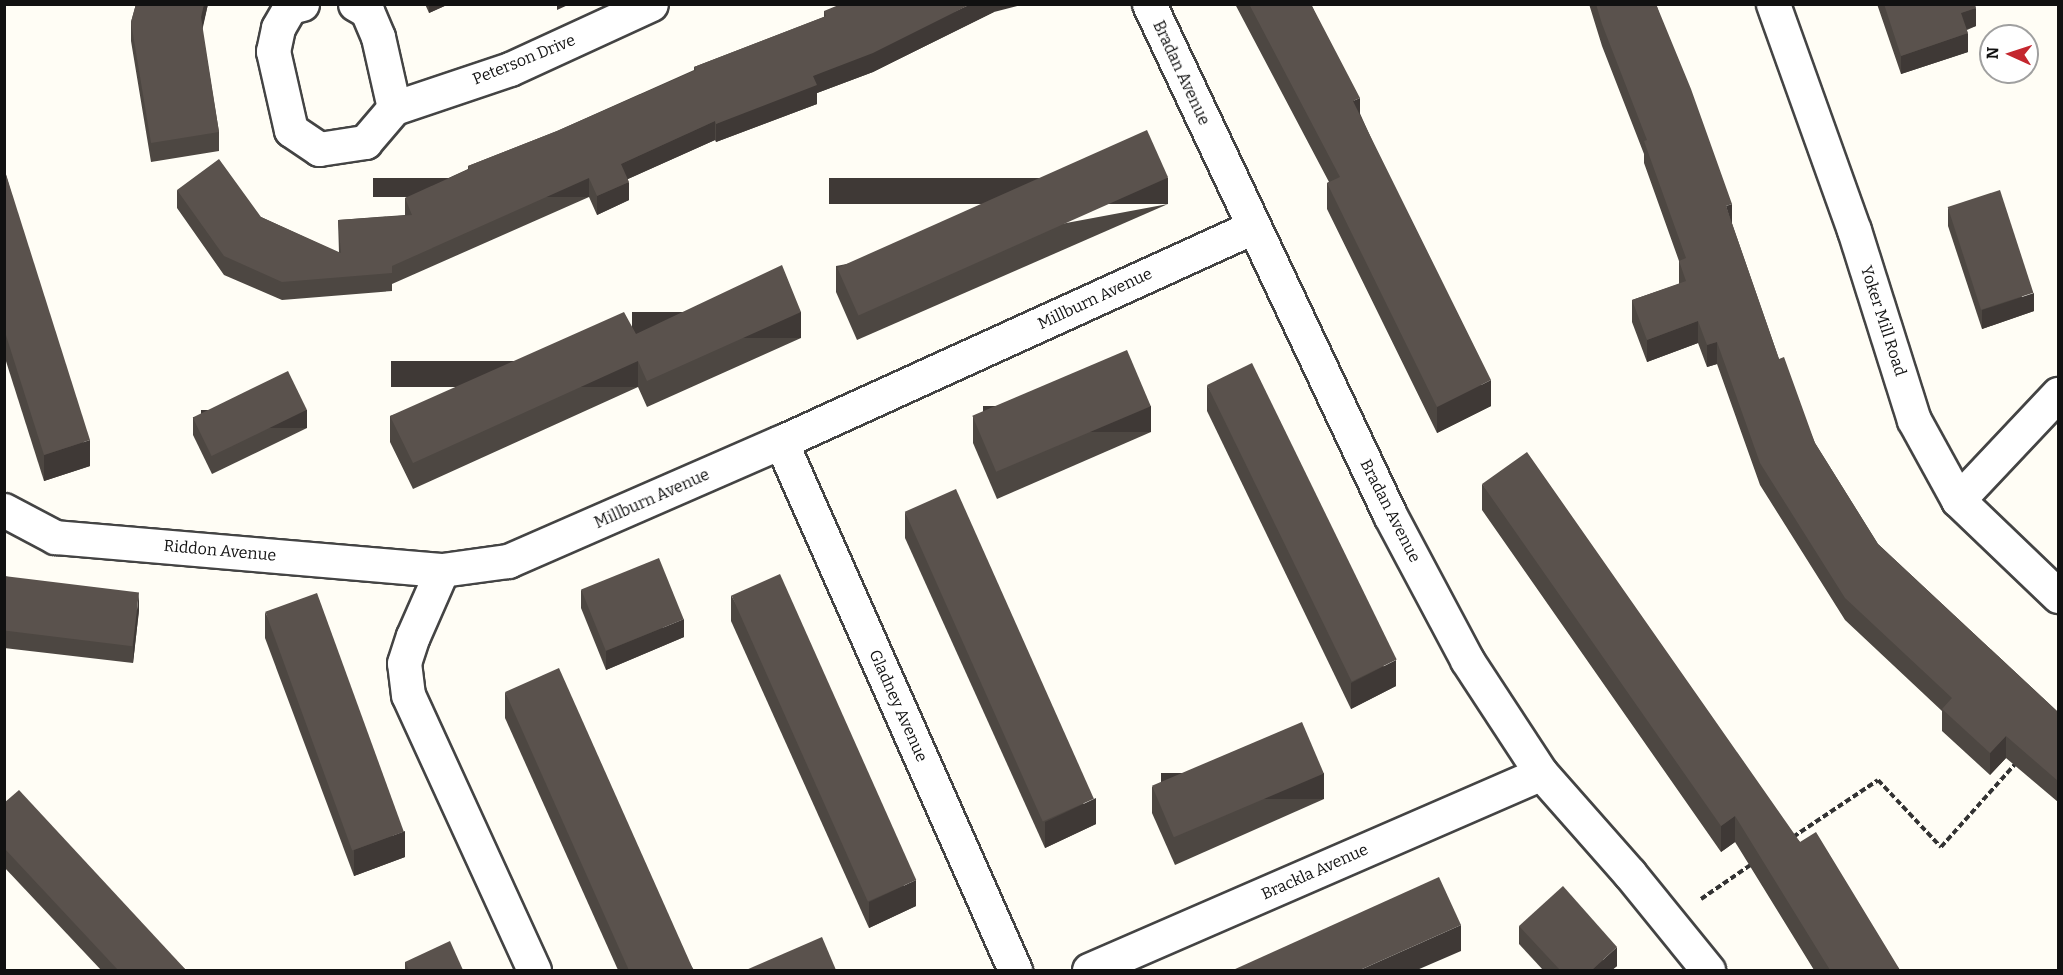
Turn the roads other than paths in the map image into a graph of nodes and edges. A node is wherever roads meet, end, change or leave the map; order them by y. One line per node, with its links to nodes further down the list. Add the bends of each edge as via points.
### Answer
1 (303, 4): 6 (street, via 290,7 278,28 273,51 291,130 319,148 365,142)
2 (355, 4): 6 (street, via 367,11 378,37)
3 (651, 4): 6 (street, Peterson Drive, via 510,69)
4 (1149, 4): 7 (street, Bradan Avenue)
5 (1773, 4): 10 (street, Yoker Mill Road, via 1854,230 1914,420)
6 (394, 108)
7 (1253, 227): 9 (street, Millburn Avenue); 14 (street, Bradan Avenue, via 1390,515 1467,660)
8 (2058, 394): 10 (street)
9 (781, 442): 12 (street, Millburn Avenue, via 508,561); 16 (street, Gladney Avenue)
10 (1958, 500): 13 (street, Yoker Mill Road)
11 (4, 510): 12 (street, Riddon Avenue, via 55,537)
12 (442, 570): 15 (street, via 404,663 408,695)
13 (2058, 596)
14 (1541, 773): 17 (street, Brackla Avenue); 18 (street, Bradan Avenue)
15 (534, 970)
16 (1015, 970)
17 (1089, 970)
18 (1708, 970)

